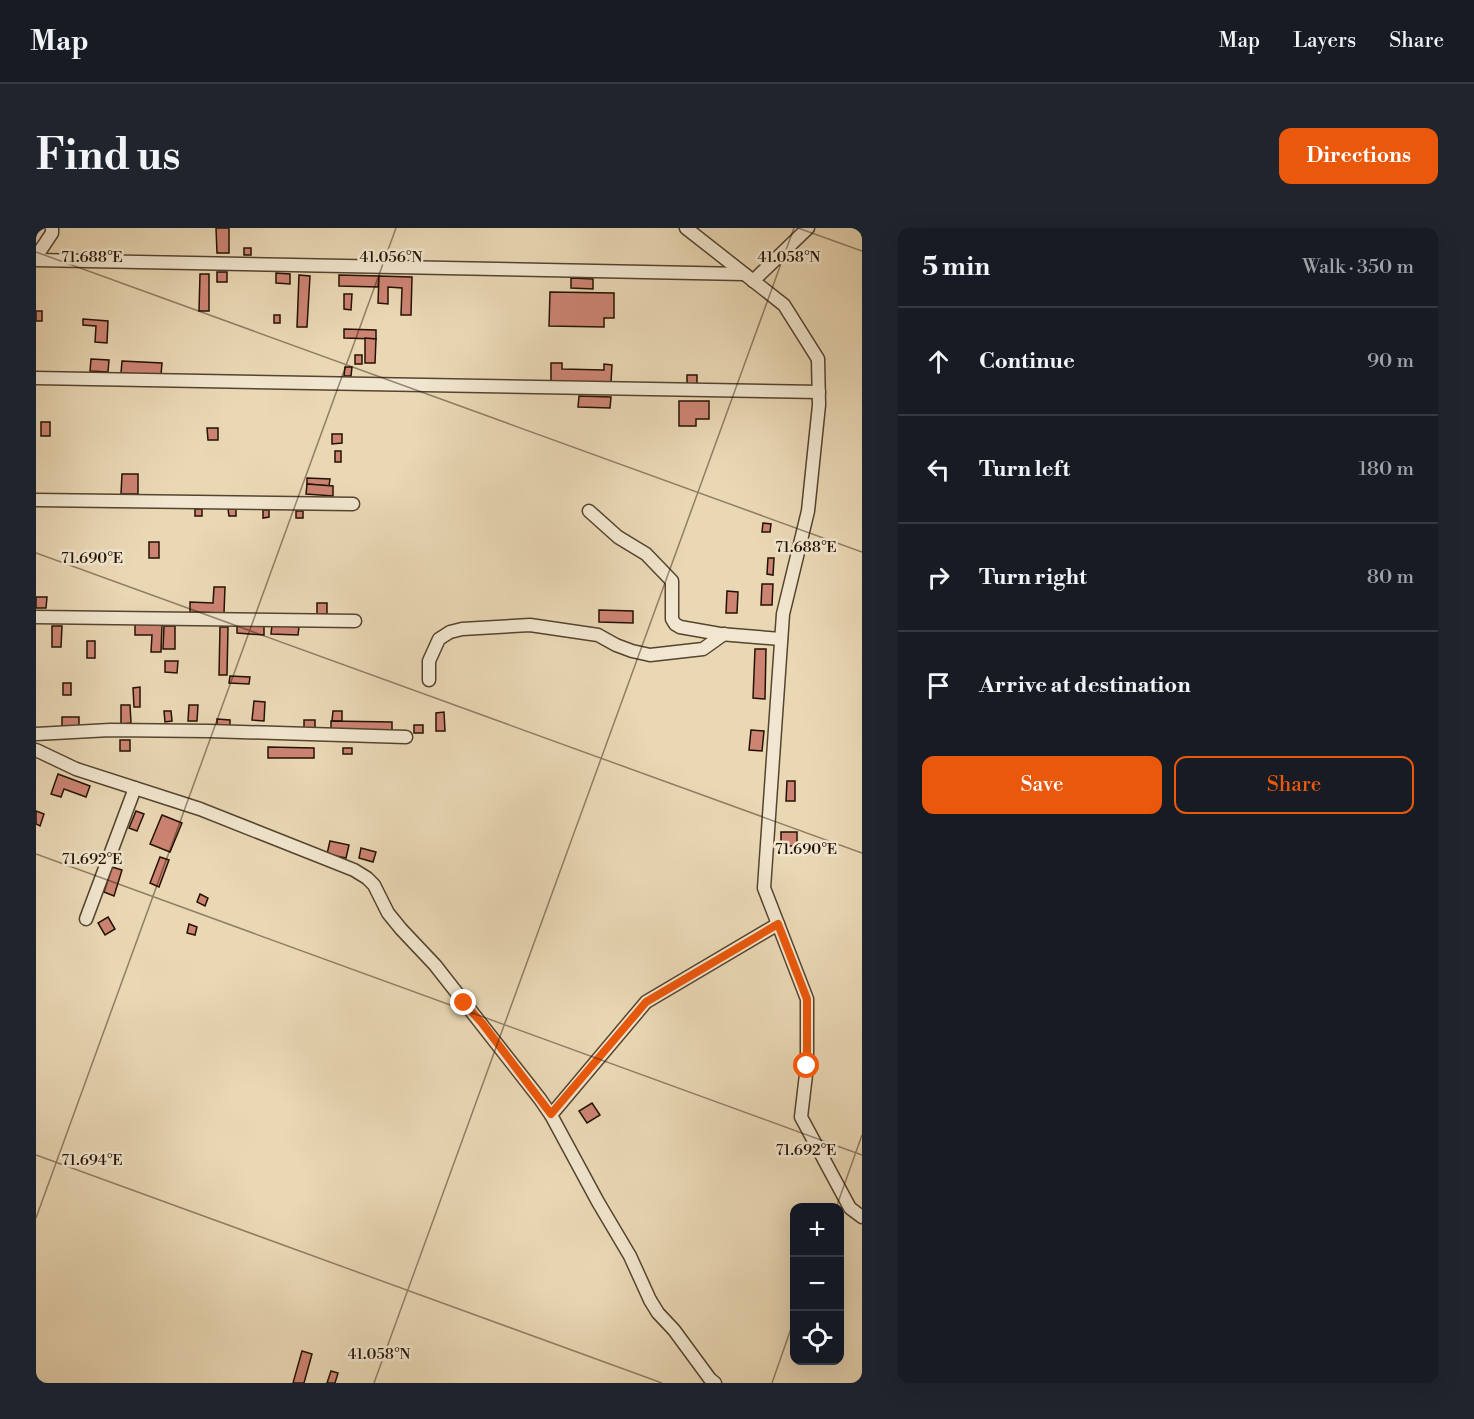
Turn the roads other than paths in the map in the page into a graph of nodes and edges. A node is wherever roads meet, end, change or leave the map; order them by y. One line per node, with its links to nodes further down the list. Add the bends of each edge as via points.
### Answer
1 (52, 228): 4 (street)
2 (686, 228): 5 (street)
3 (808, 228): 5 (street)
4 (36, 259): 5 (street)
5 (749, 278): 7 (street, via 784,305 818,359)
6 (36, 378): 7 (street)
7 (819, 392): 14 (street, via 807,511 783,614)
8 (36, 500): 9 (street)
9 (353, 504)
10 (589, 511): 13 (street, via 618,537 646,554 672,581 675,624)
11 (36, 617): 12 (street)
12 (355, 621)
13 (724, 634): 14 (street); 15 (street, via 703,649 650,655 616,645 598,634 530,625 462,629 440,639 429,661)
14 (781, 639): 21 (street, via 764,888)
15 (429, 680)
16 (36, 734): 17 (street, via 110,730)
17 (406, 737)
18 (36, 750): 19 (street, via 76,769)
19 (135, 788): 20 (street); 22 (street, via 200,808 367,878 388,913 435,965)
20 (86, 919)
21 (778, 924): 22 (street, via 646,1002); 23 (street, via 807,999 807,1066 801,1117 850,1208)
22 (551, 1114): 24 (street, via 630,1256 650,1300)
23 (862, 1217)
24 (715, 1383)

